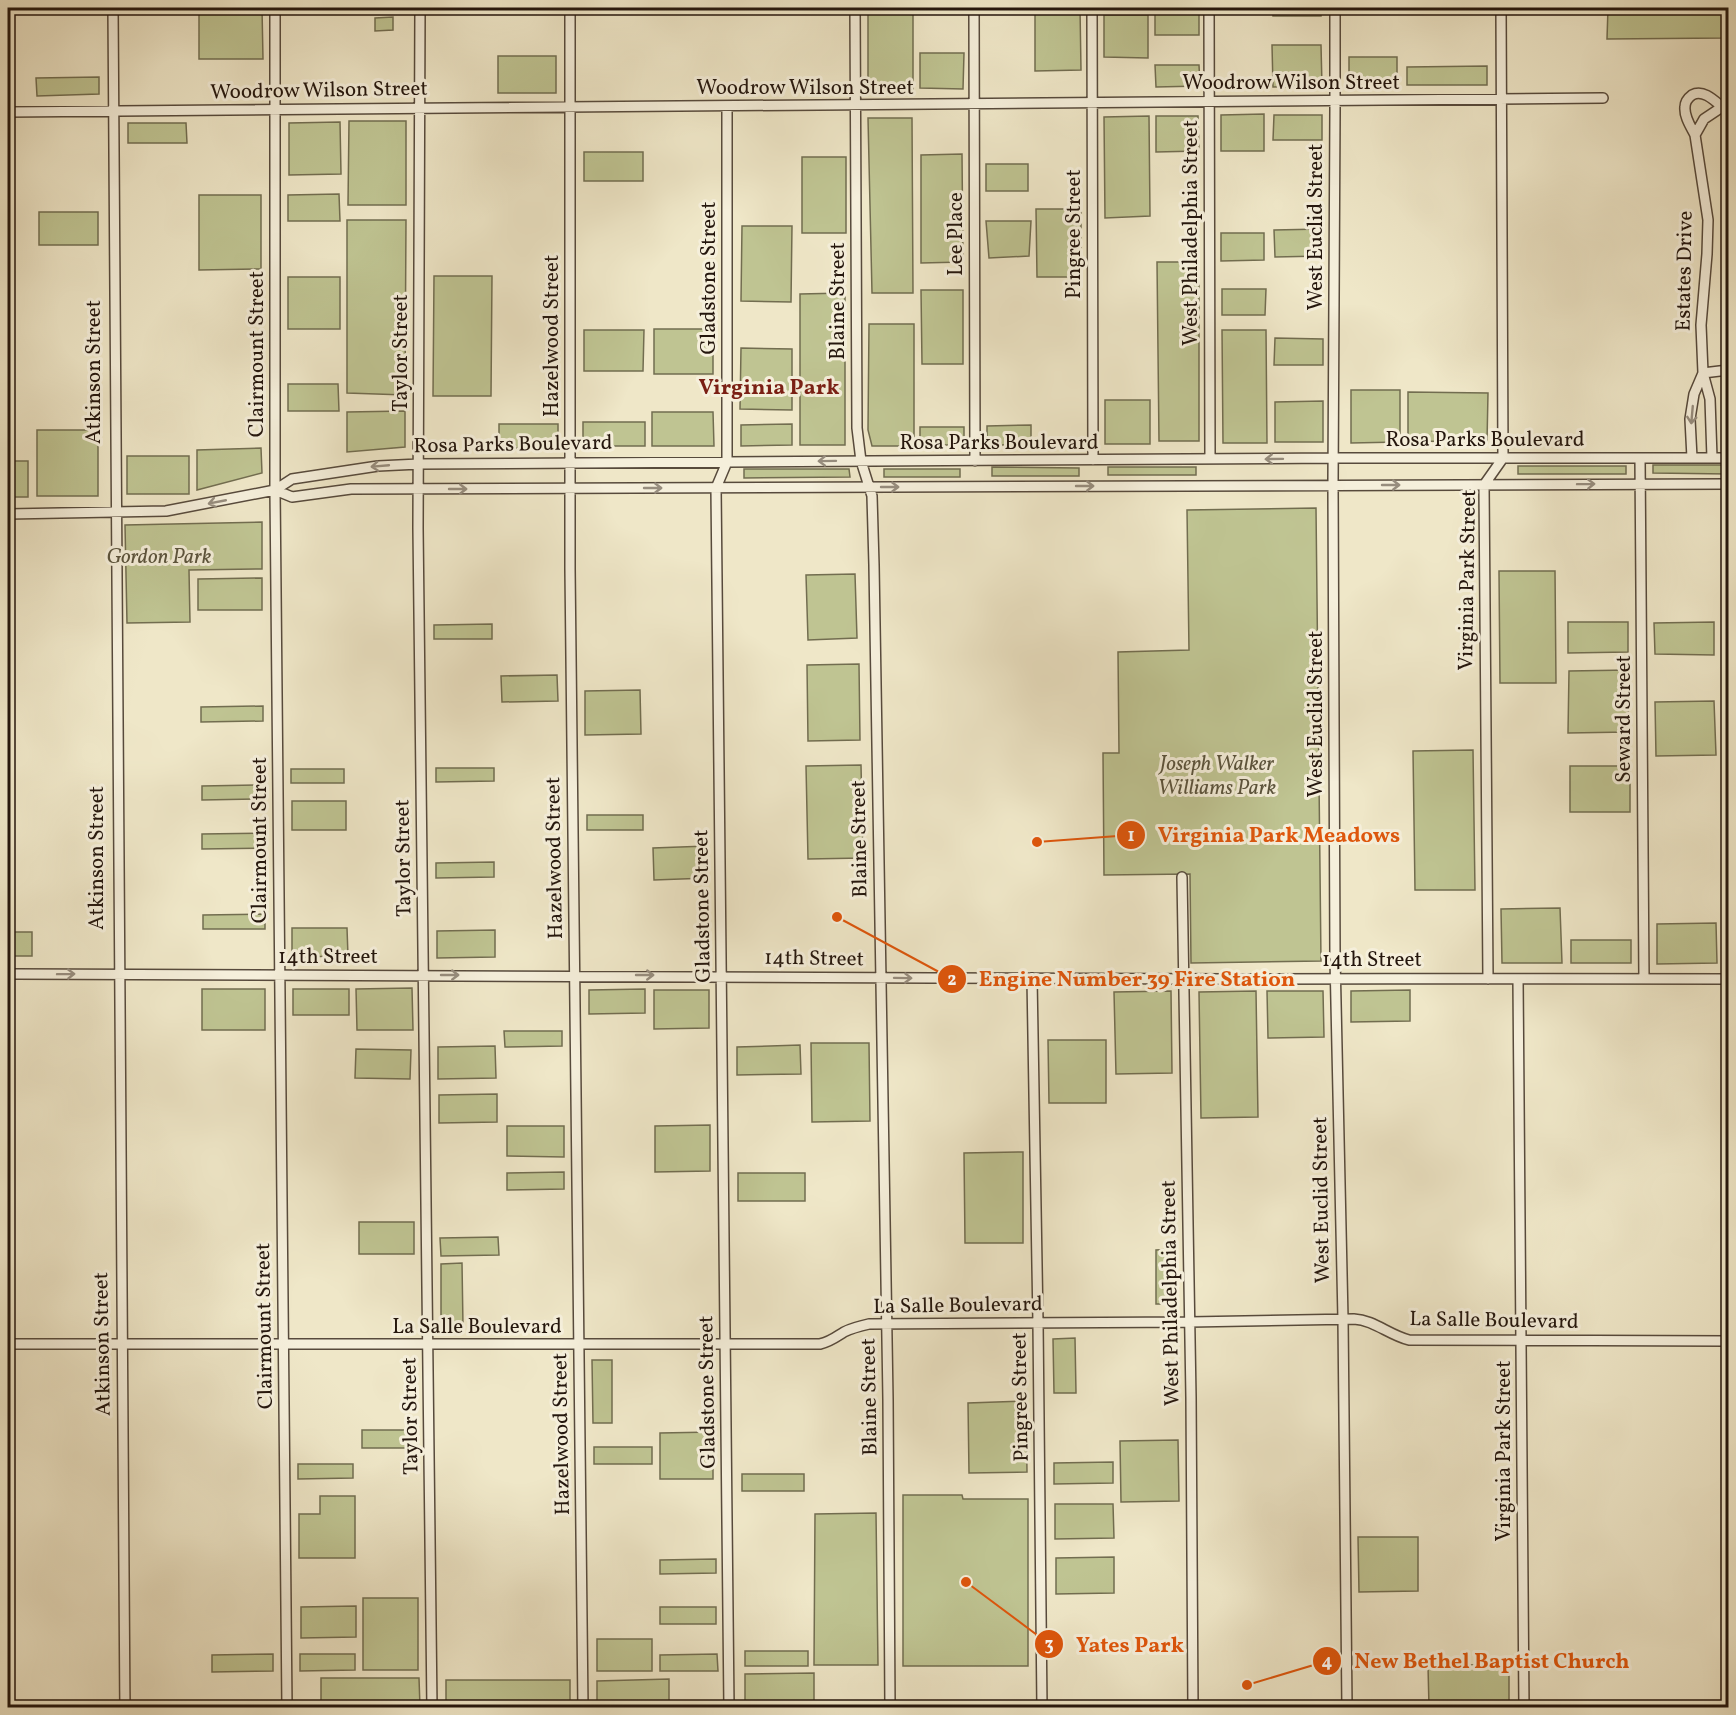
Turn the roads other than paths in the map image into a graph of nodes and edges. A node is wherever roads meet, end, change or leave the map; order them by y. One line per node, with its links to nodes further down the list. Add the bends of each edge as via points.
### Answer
1 (113, 8): 23 (street, Atkinson Street)
2 (275, 8): 22 (street, Clairmount Street)
3 (420, 8): 21 (street, Taylor Street)
4 (570, 8): 19 (street, Hazelwood Street)
5 (855, 8): 17 (street, Blaine Street)
6 (974, 8): 16 (street, Lee Place)
7 (1092, 8): 15 (street, Pingree Street)
8 (1209, 8): 14 (street, West Philadelphia Street)
9 (1335, 8): 13 (street, West Euclid Street)
10 (1501, 8): 12 (street)
11 (1603, 98): 12 (street, Woodrow Wilson Street)
12 (1501, 99): 13 (street, Woodrow Wilson Street); 29 (street)
13 (1335, 100): 14 (street, Woodrow Wilson Street); 28 (street, West Euclid Street)
14 (1209, 101): 15 (street, Woodrow Wilson Street); 34 (street, West Philadelphia Street)
15 (1092, 103): 16 (street, Woodrow Wilson Street); 36 (street, Pingree Street)
16 (974, 104): 17 (street, Woodrow Wilson Street); 35 (street, Lee Place)
17 (856, 105): 18 (street, Woodrow Wilson Street); 37 (street, Blaine Street, via 857,428)
18 (727, 106): 19 (street, Woodrow Wilson Street); 38 (street, Gladstone Street)
19 (570, 107): 21 (street, Woodrow Wilson Street); 39 (street, Hazelwood Street)
20 (1725, 107): 25 (street, Estates Drive, via 1704,119); 25 (street, Estates Drive, via 1704,94 1695,93 1688,98 1684,105 1686,117)
21 (420, 108): 22 (street, Woodrow Wilson Street); 40 (street, Taylor Street)
22 (275, 109): 23 (street, Woodrow Wilson Street); 49 (street, Clairmount Street)
23 (113, 111): 24 (street, Woodrow Wilson Street); 50 (street, Atkinson Street)
24 (8, 112)
25 (1695, 135): 27 (street, Estates Drive, via 1708,220 1701,325)
26 (1725, 370): 27 (street)
27 (1703, 373): 31 (street, Estates Drive, one-way to 31, via 1690,419); 32 (street, Estates Drive, via 1710,399)
28 (1333, 458): 29 (street, Rosa Parks Boulevard); 34 (street, Rosa Parks Boulevard, one-way to 34); 43 (street, West Euclid Street)
29 (1503, 458): 30 (street, Rosa Parks Boulevard); 44 (street, Virginia Park Street)
30 (1640, 458): 31 (street, Rosa Parks Boulevard); 41 (street, Seward Street)
31 (1692, 458): 32 (street, Rosa Parks Boulevard)
32 (1712, 458): 33 (street, Rosa Parks Boulevard)
33 (1728, 458)
34 (1210, 459): 36 (street, Rosa Parks Boulevard)
35 (975, 460): 36 (street, Rosa Parks Boulevard); 37 (street, Rosa Parks Boulevard)
36 (1093, 460)
37 (861, 461): 38 (street, Rosa Parks Boulevard, one-way to 38); 45 (street, Blaine Street)
38 (727, 462): 39 (street, Rosa Parks Boulevard); 46 (street, Gladstone Street)
39 (570, 463): 40 (street, Rosa Parks Boulevard); 48 (street, Hazelwood Street)
40 (419, 464): 47 (street, Taylor Street); 49 (street, Rosa Parks Boulevard, one-way to 49, via 292,479)
41 (1640, 484): 42 (street, Rosa Parks Boulevard); 44 (street, Rosa Parks Boulevard, one-way to 41); 65 (street, Seward Street)
42 (1728, 484)
43 (1333, 485): 44 (street, Rosa Parks Boulevard, one-way to 44); 45 (street, Rosa Parks Boulevard, one-way to 43); 62 (street, West Euclid Street)
44 (1484, 485): 63 (street, Virginia Park Street)
45 (869, 487): 46 (street, Rosa Parks Boulevard); 59 (street, Blaine Street, via 874,566)
46 (716, 488): 48 (street, Rosa Parks Boulevard, one-way to 46); 58 (street, Gladstone Street)
47 (419, 489): 48 (street, Rosa Parks Boulevard, one-way to 48); 49 (street, Rosa Parks Boulevard, via 351,489 292,497); 56 (street, Taylor Street)
48 (570, 489): 57 (street, Hazelwood Street)
49 (275, 490): 50 (street, Rosa Parks Boulevard, one-way to 50, via 166,511); 55 (street, Clairmount Street)
50 (113, 512): 51 (street, Rosa Parks Boulevard); 53 (street, Atkinson Street)
51 (8, 514)
52 (1182, 877): 61 (street, West Philadelphia Street)
53 (116, 973): 54 (street, 14th Street, one-way to 53); 55 (street, 14th Street); 74 (street, Atkinson Street)
54 (8, 974)
55 (279, 975): 56 (street, 14th Street); 75 (street, Clairmount Street)
56 (424, 975): 57 (street, 14th Street, one-way to 57); 76 (street, Taylor Street)
57 (574, 975): 58 (street, 14th Street, one-way to 58); 77 (street, Hazelwood Street)
58 (722, 975): 59 (street, 14th Street); 78 (street, Gladstone Street)
59 (881, 977): 60 (street, 14th Street, one-way to 60); 70 (street, Blaine Street)
60 (1032, 978): 61 (street, 14th Street); 69 (street, Pingree Street)
61 (1184, 978): 62 (street, 14th Street); 68 (street, West Philadelphia Street)
62 (1336, 978): 63 (street, 14th Street); 67 (street, West Euclid Street)
63 (1488, 979): 64 (street, 14th Street)
64 (1518, 979): 65 (street, 14th Street); 71 (street, Virginia Park Street)
65 (1644, 979): 66 (street, 14th Street)
66 (1728, 979)
67 (1343, 1319): 68 (street, La Salle Boulevard); 71 (street, La Salle Boulevard, via 1367,1321 1409,1340); 87 (street, West Euclid Street)
68 (1190, 1322): 69 (street, La Salle Boulevard); 86 (street, West Philadelphia Street)
69 (1038, 1323): 70 (street, La Salle Boulevard); 85 (street, Pingree Street)
70 (887, 1324): 78 (street, La Salle Boulevard, via 857,1327 820,1344); 84 (street, Blaine Street)
71 (1521, 1340): 72 (street, La Salle Boulevard); 88 (street, Virginia Park Street)
72 (1728, 1341)
73 (8, 1344): 74 (street, La Salle Boulevard)
74 (121, 1344): 75 (street, La Salle Boulevard); 79 (street, Atkinson Street)
75 (283, 1345): 76 (street, La Salle Boulevard); 80 (street, Clairmount Street)
76 (428, 1345): 77 (street, La Salle Boulevard); 81 (street, Taylor Street)
77 (579, 1345): 78 (street, La Salle Boulevard); 82 (street, Hazelwood Street)
78 (726, 1345): 83 (street, Gladstone Street)
79 (125, 1707)
80 (287, 1707)
81 (432, 1707)
82 (583, 1707)
83 (729, 1707)
84 (890, 1707)
85 (1042, 1707)
86 (1193, 1707)
87 (1347, 1707)
88 (1524, 1707)

